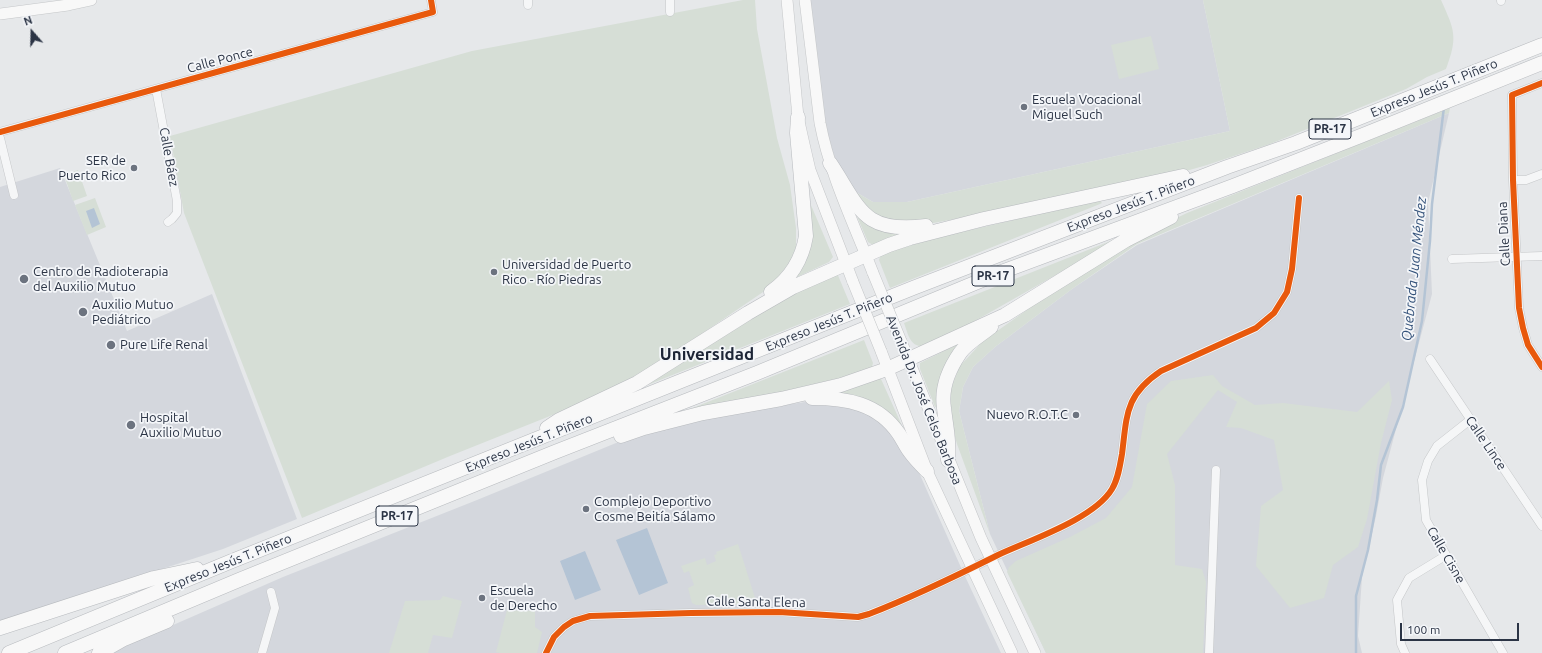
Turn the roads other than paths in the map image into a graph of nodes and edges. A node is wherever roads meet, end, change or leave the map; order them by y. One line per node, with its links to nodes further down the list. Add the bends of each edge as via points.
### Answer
1 (91, 0): 6 (main road)
2 (431, 0): 12 (street, Calle Ponce, via 433,12)
3 (670, 0): 7 (street)
4 (787, 0): 13 (main road, Avenida Dr. José Celso Barbosa)
5 (804, 0): 16 (main road, Avenida Dr. José Celso Barbosa, via 820,123)
6 (68, 3): 8 (main road)
7 (670, 12)
8 (0, 14)
9 (1542, 45): 17 (highway, Expreso Jesús T. Piñero / PR-17, via 1296,143)
10 (1542, 63): 20 (highway, Expreso Jesús T. Piñero / PR-17)
11 (1542, 83): 19 (street, Calle Diana, via 1512,95)
12 (156, 89): 14 (street, Calle Ponce); 24 (street, Calle Báez, via 176,201 177,213)
13 (798, 117): 29 (main road, Avenida Dr. José Celso Barbosa, via 810,170); 30 (highway, via 797,133 806,225 803,251 799,262 788,277)
14 (0, 132)
15 (0, 138): 21 (street)
16 (830, 163): 23 (highway, via 858,207 877,222 909,228); 25 (main road, Avenida Dr. José Celso Barbosa)
17 (1227, 167): 23 (highway); 38 (highway, Expreso Jesús T. Piñero / PR-17, via 912,288)
18 (1542, 174): 19 (street, via 1526,180)
19 (1513, 180): 27 (street, Calle Diana)
20 (1233, 186): 31 (highway, via 1126,240); 39 (highway, Expreso Jesús T. Piñero / PR-17, via 1004,271)
21 (14, 194)
22 (1299, 198): 45 (street, Calle Santa Elena, via 1292,269 1287,292 1274,313 1256,328 1161,371 1148,380 1134,397 1127,411 1121,462 1112,488 1103,500 1058,528)
23 (984, 219): 25 (highway, via 910,238)
24 (168, 222)
25 (866, 254): 29 (highway); 33 (main road, Avenida Dr. José Celso Barbosa, bridge)
26 (1542, 256): 27 (street)
27 (1516, 257): 28 (street); 34 (street, Calle Diana, via 1522,328 1528,345)
28 (1452, 259)
29 (845, 263): 30 (highway, via 793,287); 35 (main road, Avenida Dr. José Celso Barbosa, bridge)
30 (748, 313): 38 (highway, via 637,383 559,420)
31 (1005, 315): 33 (highway); 40 (highway, via 961,352 950,370 944,386 943,407 950,444)
32 (1430, 359): 37 (street, Calle Lince)
33 (909, 360): 35 (highway); 40 (main road, Avenida Dr. José Celso Barbosa)
34 (1542, 368)
35 (887, 369): 36 (highway, via 841,385); 42 (main road, Avenida Dr. José Celso Barbosa)
36 (781, 399): 39 (highway, via 672,420 609,440); 42 (highway, via 844,399 872,410 882,416 898,433)
37 (1470, 420): 43 (street, Calle Lince); 44 (street, Calle Cisne, via 1437,446 1428,461 1422,480 1426,520)
38 (520, 446): 46 (highway, Expreso Jesús T. Piñero / PR-17)
39 (555, 452): 48 (highway, Expreso Jesús T. Piñero / PR-17)
40 (948, 460): 45 (main road, Avenida Dr. José Celso Barbosa)
41 (1216, 470): 58 (street)
42 (927, 471): 47 (main road, Avenida Dr. José Celso Barbosa)
43 (1542, 526)
44 (1446, 556): 59 (street, via 1409,578 1397,600 1401,644); 60 (street, Calle Cisne)
45 (990, 559): 47 (street, Calle Santa Elena); 57 (main road, Avenida Dr. José Celso Barbosa)
46 (232, 561): 50 (highway, via 154,578); 51 (highway, Expreso Jesús T. Piñero / PR-17)
47 (971, 568): 55 (street, Calle Santa Elena, via 858,617 779,612 590,616 573,621 564,627 554,637); 56 (main road, Avenida Dr. José Celso Barbosa)
48 (240, 580): 52 (highway, Expreso Jesús T. Piñero / PR-17); 53 (highway, via 191,611 124,639)
49 (271, 592): 54 (street, via 275,608)
50 (0, 628)
51 (9, 653)
52 (65, 653)
53 (98, 653)
54 (262, 653)
55 (546, 653)
56 (1012, 653)
57 (1035, 653)
58 (1209, 653)
59 (1405, 653)
60 (1503, 653)

